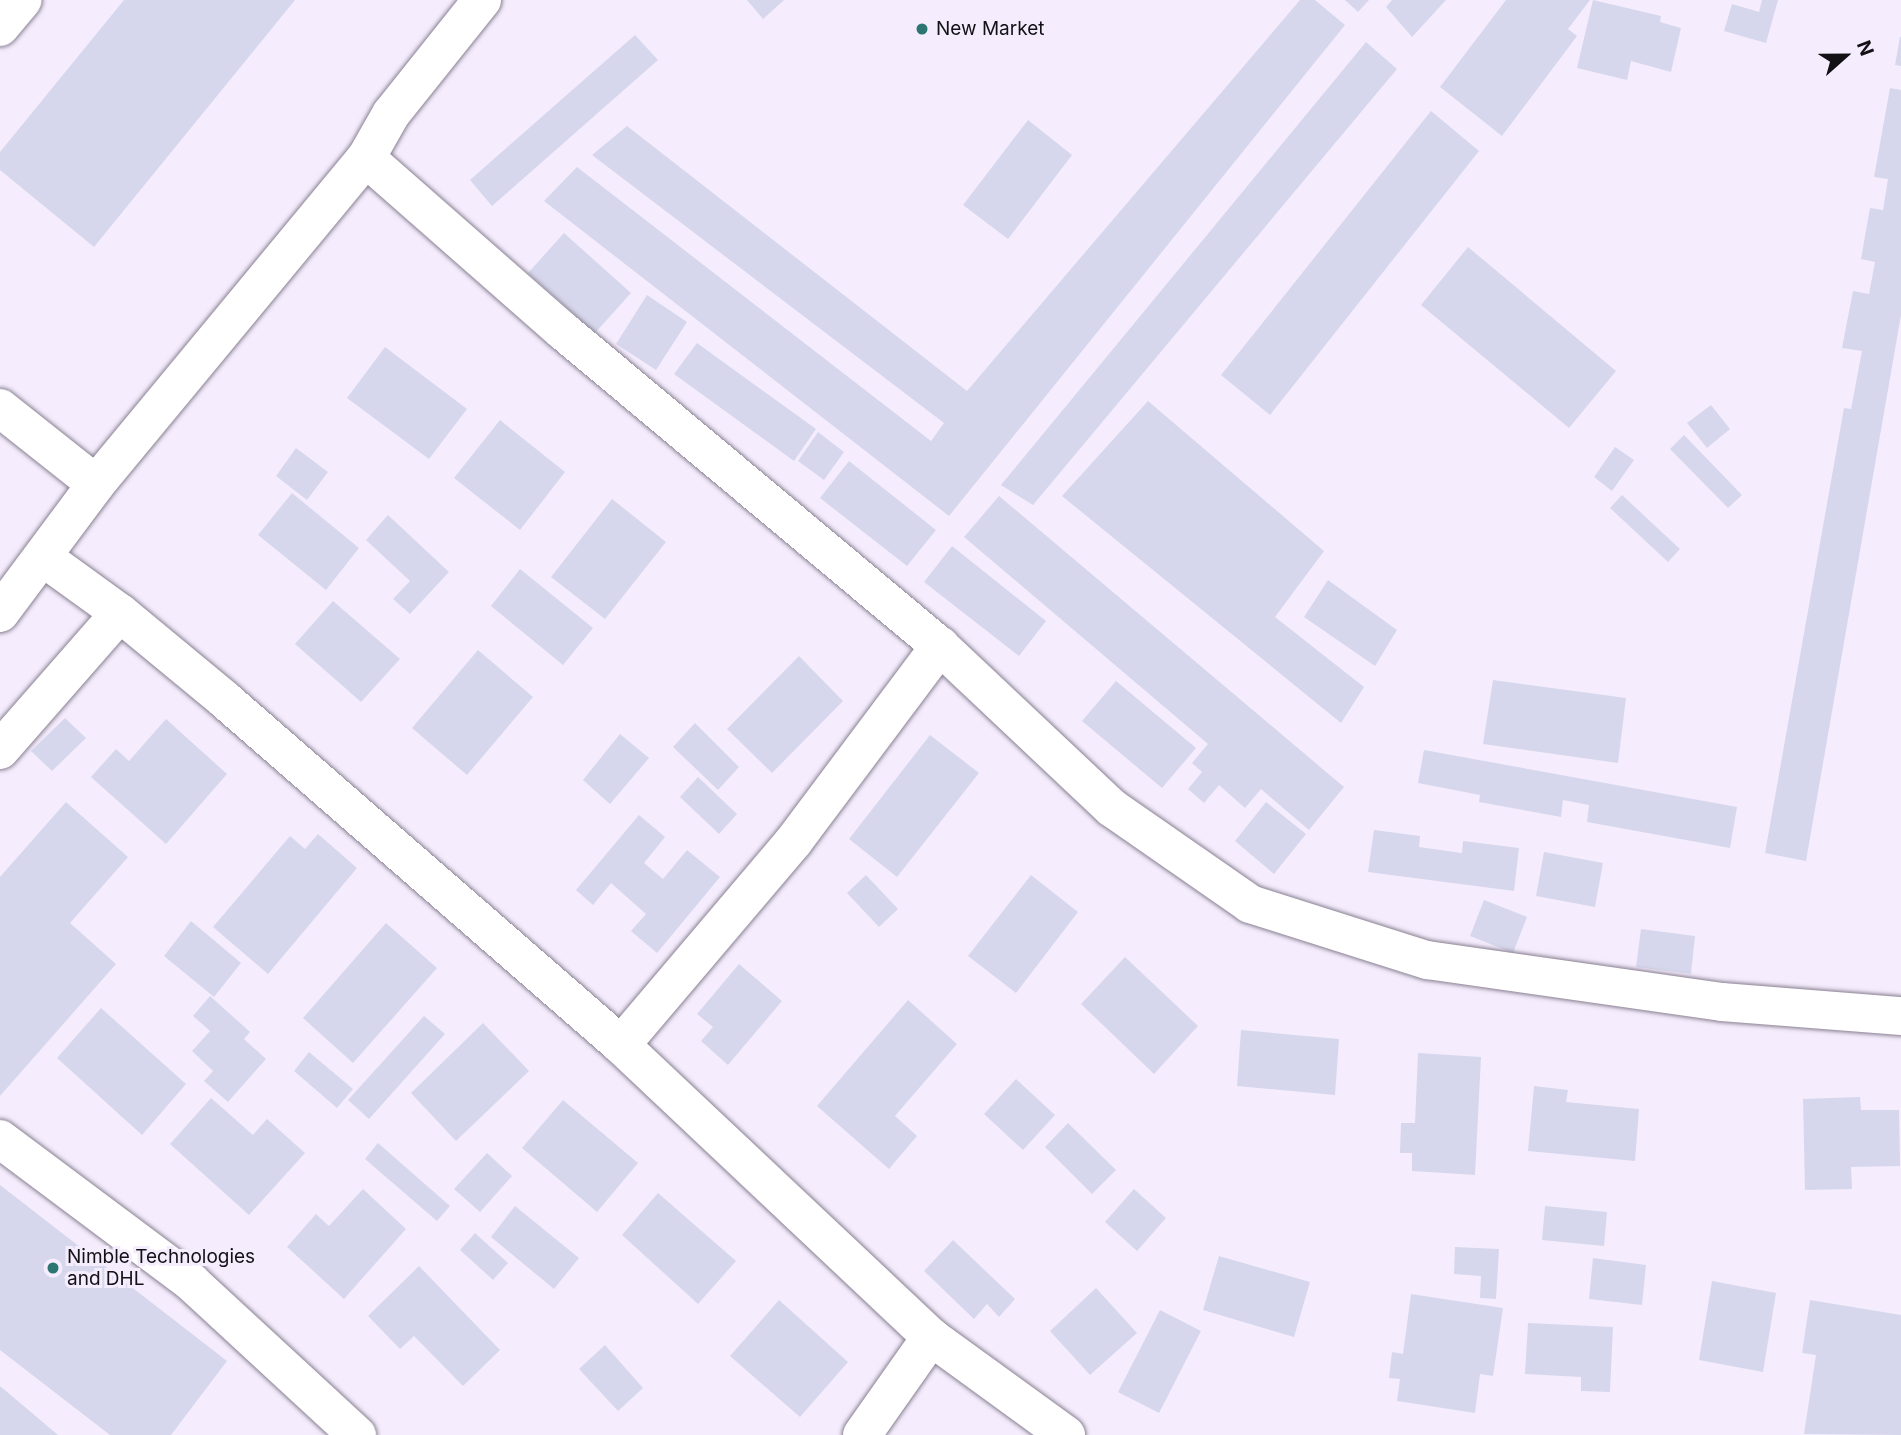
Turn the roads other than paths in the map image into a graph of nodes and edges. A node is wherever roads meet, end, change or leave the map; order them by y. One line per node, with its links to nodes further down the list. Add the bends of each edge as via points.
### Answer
1 (23, 0): 3 (street)
2 (482, 0): 4 (street, via 391,114)
3 (0, 27)
4 (366, 158): 6 (street); 10 (street, via 563,331)
5 (0, 408): 6 (street)
6 (96, 484): 7 (street)
7 (44, 558): 8 (street); 9 (street)
8 (0, 613)
9 (120, 613): 11 (street); 13 (street)
10 (940, 646): 12 (street, via 1112,808 1250,904 1427,960 1722,1002); 13 (street, via 794,841)
11 (0, 750)
12 (1901, 1016)
13 (621, 1045): 15 (street)
14 (0, 1139): 16 (street, via 191,1282)
15 (931, 1336): 17 (street); 18 (street)
16 (341, 1430)
17 (862, 1435)
18 (1066, 1435)

